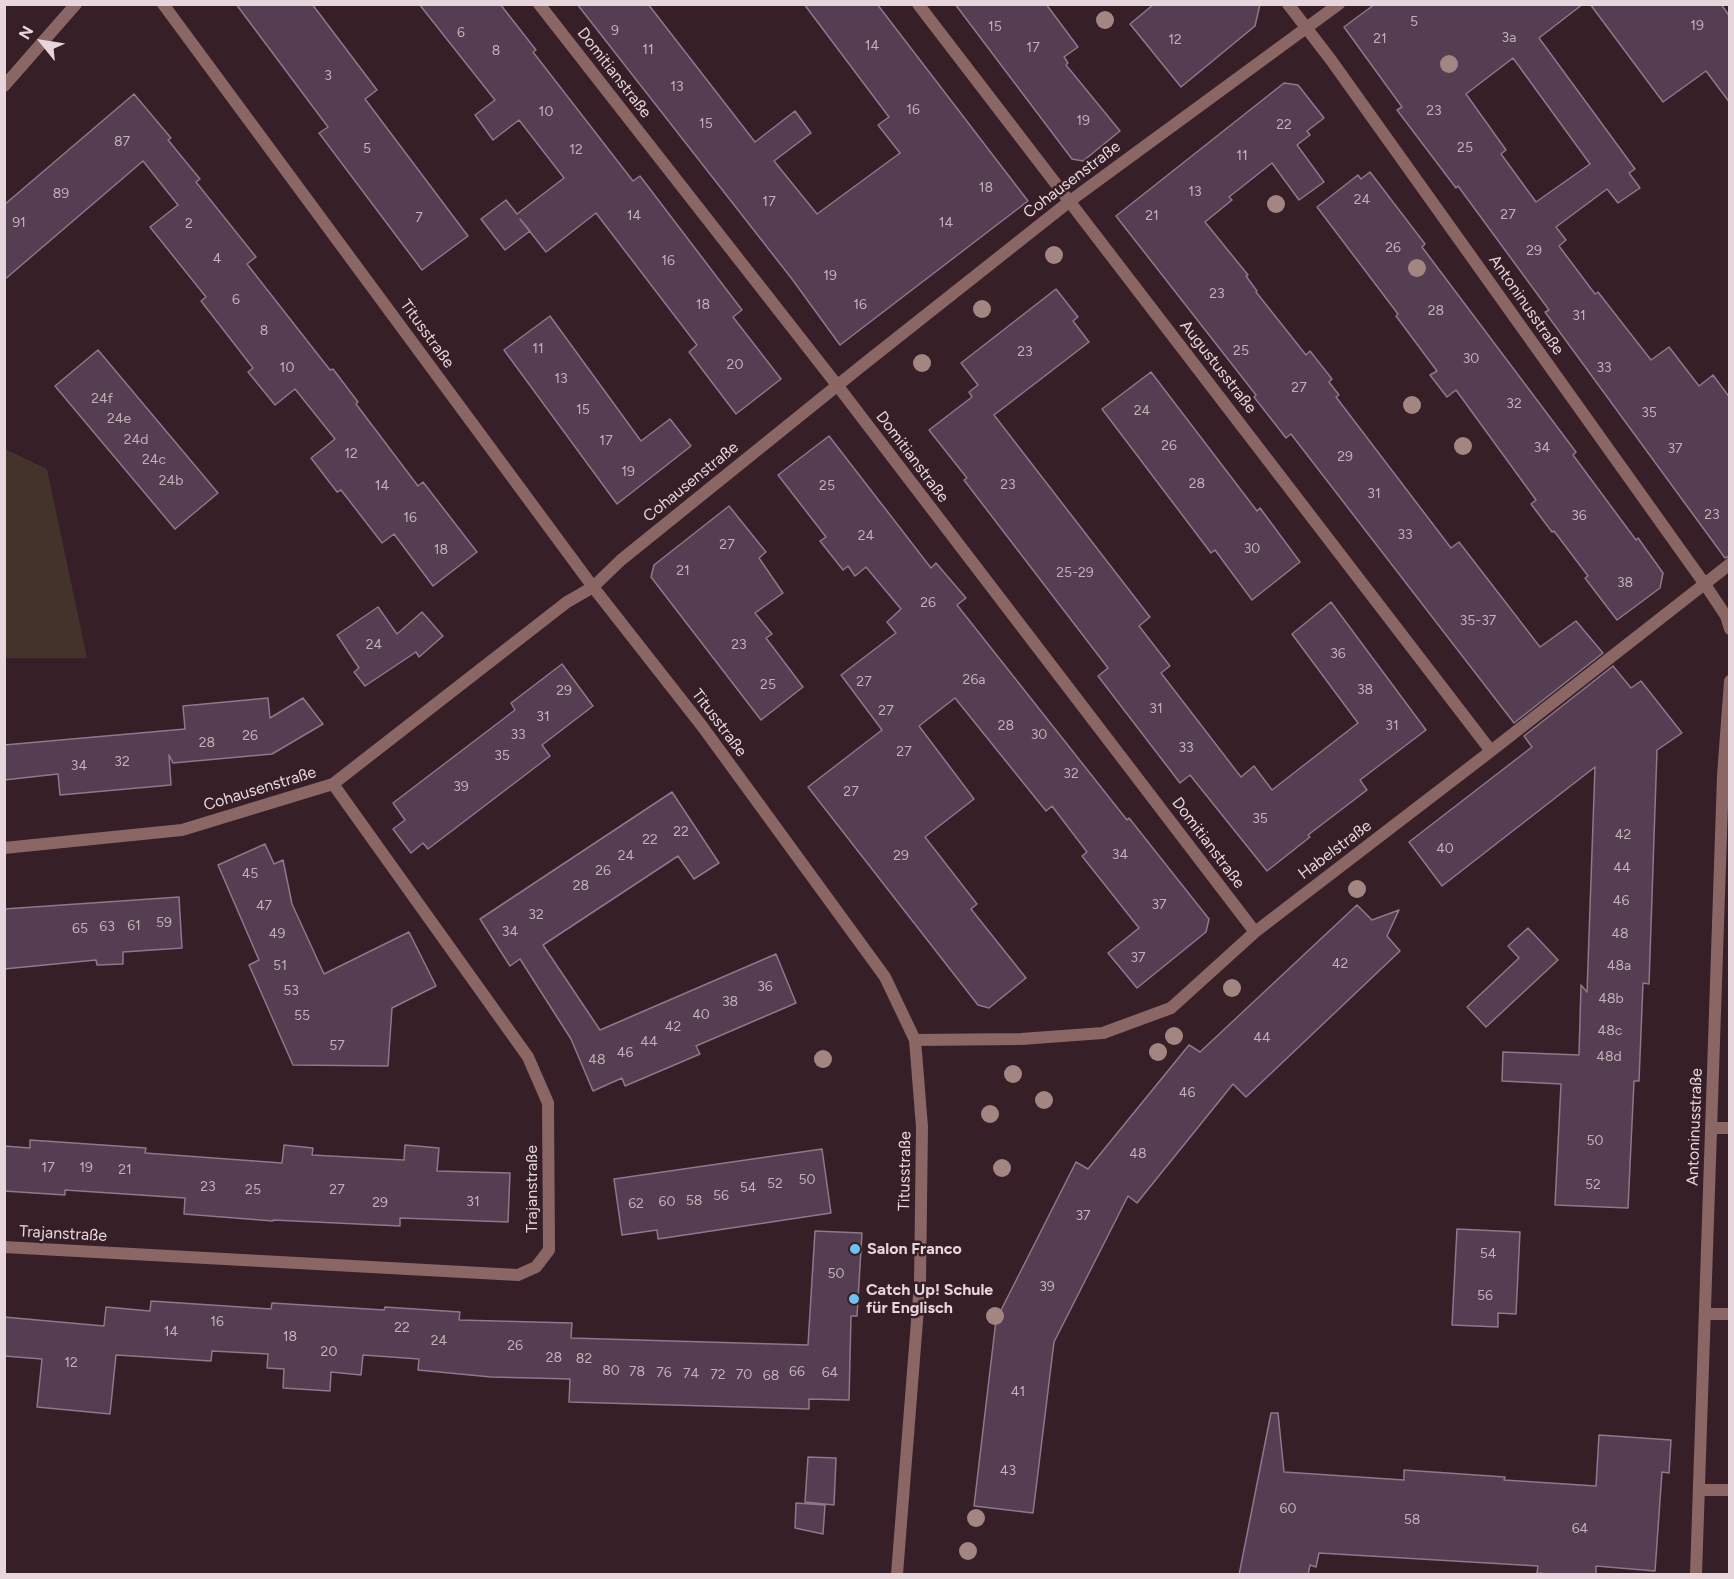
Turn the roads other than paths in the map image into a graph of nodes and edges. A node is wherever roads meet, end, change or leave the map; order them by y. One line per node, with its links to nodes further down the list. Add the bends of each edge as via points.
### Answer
1 (76, 4): 8 (street)
2 (163, 4): 13 (street, Titusstraße)
3 (539, 4): 10 (street, Domitianstraße)
4 (918, 4): 9 (street, Augustusstraße)
5 (1288, 4): 7 (street, Antoninusstraße)
6 (1339, 4): 7 (street, Cohausenstraße)
7 (1306, 28): 9 (street, Cohausenstraße); 12 (street, Antoninusstraße)
8 (4, 86)
9 (1070, 201): 10 (street, Cohausenstraße); 16 (street, Augustusstraße)
10 (837, 385): 13 (street, Cohausenstraße); 19 (street, Domitianstraße)
11 (1730, 564): 12 (street, Habelstraße)
12 (1704, 583): 14 (street, Antoninusstraße); 16 (street, Habelstraße)
13 (593, 586): 17 (street, Cohausenstraße, via 567,602); 20 (street, Titusstraße, via 702,726 885,977)
14 (1730, 629)
15 (1730, 681): 21 (street, Antoninusstraße)
16 (1491, 751): 19 (street, Habelstraße)
17 (333, 784): 18 (street, Cohausenstraße, via 182,830); 23 (street, Trajanstraße, via 528,1057 548,1103 549,1250 536,1267 518,1275)
18 (4, 848)
19 (1255, 932): 20 (street, Habelstraße, via 1171,1008 1102,1033)
20 (915, 1040): 28 (street, Titusstraße, via 922,1127 920,1283)
21 (1711, 1128): 22 (street); 24 (street, Antoninusstraße)
22 (1730, 1128)
23 (4, 1247)
24 (1705, 1314): 25 (street); 26 (street, Antoninusstraße)
25 (1730, 1314)
26 (1700, 1490): 27 (street); 29 (street, Antoninusstraße)
27 (1730, 1490)
28 (897, 1575)
29 (1696, 1575)

